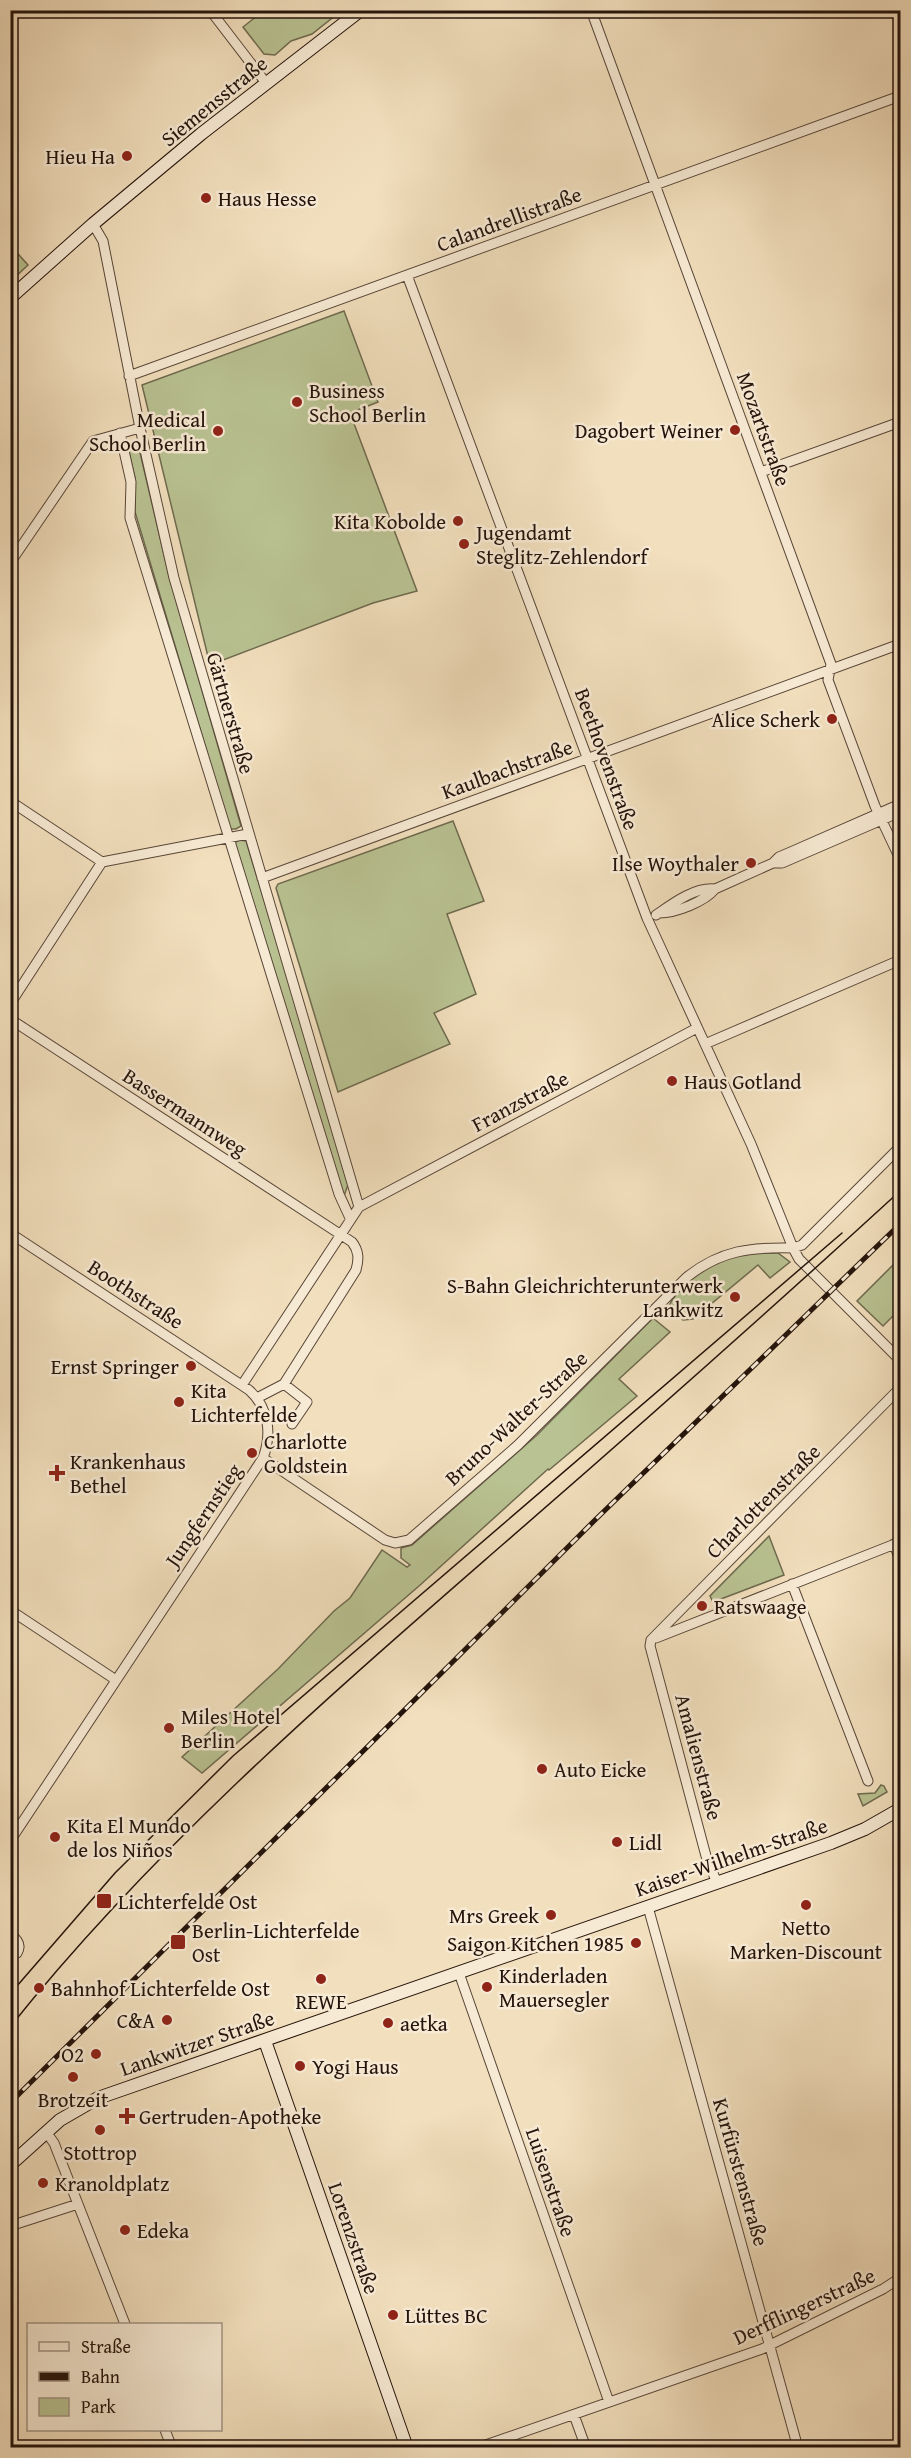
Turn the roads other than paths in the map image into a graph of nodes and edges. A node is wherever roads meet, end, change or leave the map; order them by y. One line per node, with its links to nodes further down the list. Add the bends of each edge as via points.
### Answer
1 (210, 10): 4 (street)
2 (361, 10): 4 (main road, Siemensstraße)
3 (591, 10): 6 (street, Mozartstraße)
4 (266, 82): 7 (main road, Siemensstraße)
5 (900, 96): 6 (street, Calandrellistraße)
6 (655, 185): 8 (street, Calandrellistraße); 14 (street, Mozartstraße)
7 (93, 224): 9 (main road, Siemensstraße); 10 (street, Gärtnerstraße, via 103,240)
8 (407, 275): 10 (street, Calandrellistraße); 18 (street, Beethovenstraße)
9 (10, 298)
10 (129, 376): 12 (street, Gärtnerstraße)
11 (900, 422): 14 (street)
12 (140, 428): 13 (street); 23 (street, Gärtnerstraße, via 174,578)
13 (120, 433): 15 (street, via 93,441); 24 (street, Gärtnerstraße, via 131,482 130,518)
14 (761, 472): 17 (street, Mozartstraße)
15 (10, 564)
16 (900, 644): 17 (street, Kaulbachstraße)
17 (830, 670): 18 (street, Kaulbachstraße); 22 (street, Mozartstraße, via 828,680)
18 (587, 759): 27 (street, Kaulbachstraße); 28 (street, Beethovenstraße)
19 (10, 801): 26 (street)
20 (900, 804): 22 (street)
21 (900, 812): 22 (street)
22 (881, 817): 25 (street, Mozartstraße); 28 (street, via 669,913)
23 (248, 834): 24 (street); 27 (street, Gärtnerstraße)
24 (228, 838): 26 (street); 36 (street, Gärtnerstraße, via 339,1194)
25 (900, 859)
26 (102, 862): 30 (street)
27 (262, 878): 35 (street, Gärtnerstraße)
28 (647, 918): 32 (street, Beethovenstraße)
29 (900, 960): 33 (street)
30 (10, 1004)
31 (10, 1019): 38 (street, Bassermannweg)
32 (697, 1028): 33 (street, Beethovenstraße); 35 (street, Franzstraße)
33 (705, 1044): 39 (street, Beethovenstraße)
34 (900, 1147): 39 (street, via 808,1241)
35 (359, 1207): 36 (street)
36 (350, 1218): 38 (street)
37 (10, 1233): 42 (street, Boothstraße)
38 (339, 1235): 41 (street, Bassermannweg, via 356,1247 356,1270); 42 (street)
39 (793, 1248): 40 (street, Beethovenstraße, via 799,1259); 46 (street, Bruno-Walter-Straße, via 741,1250 701,1266 518,1445 409,1540 385,1540)
40 (900, 1360)
41 (284, 1384): 44 (street); 45 (street, via 307,1402)
42 (242, 1385): 44 (street, Jungfernstieg)
43 (900, 1388): 51 (street, Charlottenstraße)
44 (257, 1398): 46 (street, Jungfernstieg, via 269,1428)
45 (292, 1424)
46 (263, 1458): 52 (street, Jungfernstieg)
47 (897, 1543): 48 (street); 49 (street)
48 (900, 1560)
49 (792, 1584): 51 (street); 53 (street)
50 (10, 1610): 52 (street)
51 (651, 1640): 56 (street, Amalienstraße, via 706,1856)
52 (116, 1680): 55 (street, Jungfernstieg)
53 (868, 1781)
54 (900, 1809): 56 (main road, Kaiser-Wilhelm-Straße, via 844,1839)
55 (10, 1841)
56 (717, 1883): 57 (main road, Kaiser-Wilhelm-Straße)
57 (648, 1907): 59 (main road, Kaiser-Wilhelm-Straße); 69 (street, Kurfürstenstraße)
58 (10, 1934): 60 (street, via 20,1945 17,1953)
59 (572, 1934): 61 (main road, Lankwitzer Straße)
60 (10, 1955)
61 (459, 1973): 62 (main road, Lankwitzer Straße); 70 (street, Luisenstraße)
62 (265, 2041): 63 (main road, Lankwitzer Straße, via 98,2098); 74 (main road, Lorenzstraße)
63 (46, 2132): 64 (main road); 65 (street)
64 (10, 2165)
65 (78, 2204): 66 (street); 68 (street)
66 (10, 2226)
67 (900, 2278): 69 (street, Derfflingerstraße)
68 (124, 2323)
69 (770, 2346): 70 (street, Derfflingerstraße); 77 (street, Kurfürstenstraße)
70 (609, 2402): 71 (street, Derfflingerstraße)
71 (574, 2415): 75 (street, Derfflingerstraße); 76 (street)
72 (165, 2431): 73 (street)
73 (172, 2448)
74 (406, 2448)
75 (477, 2448)
76 (586, 2448)
77 (798, 2448)

